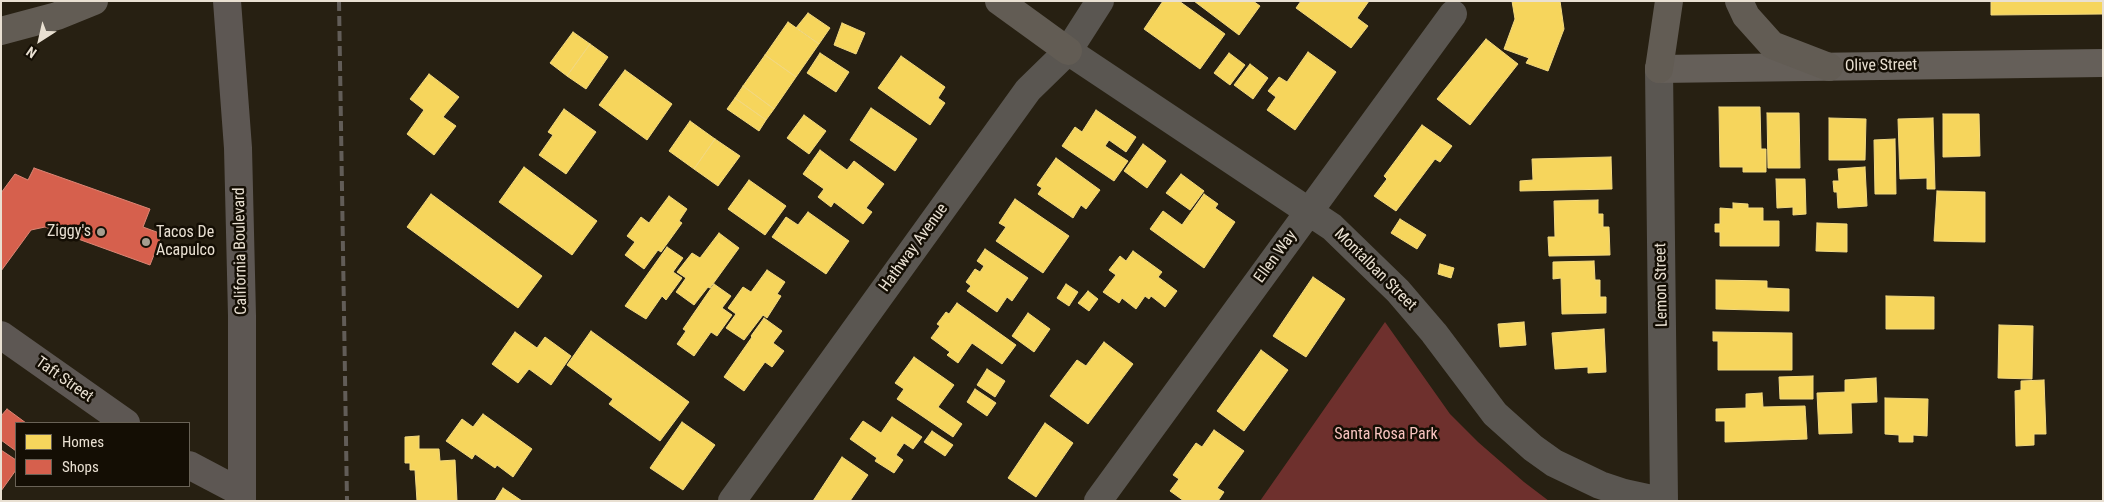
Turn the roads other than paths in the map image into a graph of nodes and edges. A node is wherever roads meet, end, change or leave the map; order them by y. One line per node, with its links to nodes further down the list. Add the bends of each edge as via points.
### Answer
1 (94, 1): 8 (highway, via 57,16)
2 (227, 1): 17 (street, California Boulevard, via 238,148)
3 (999, 1): 9 (highway)
4 (1100, 1): 9 (street, Hathway Avenue)
5 (1668, 1): 12 (highway)
6 (1739, 1): 11 (highway, via 1746,16 1772,45)
7 (1453, 14): 13 (street, Ellen Way)
8 (1, 31)
9 (1068, 51): 13 (street, Montalban Street); 18 (street, Hathway Avenue, via 1028,90)
10 (2103, 64): 11 (main road, Olive Street)
11 (1829, 67): 12 (main road, Olive Street)
12 (1659, 69): 20 (street, Lemon Street)
13 (1309, 211): 19 (street, Ellen Way); 20 (street, Montalban Street, via 1332,227 1398,290 1495,414 1533,448 1554,463 1600,486)
14 (1, 336): 15 (street, Taft Street)
15 (125, 422)
16 (190, 466): 17 (street)
17 (242, 497)
18 (732, 501)
19 (1098, 501)
20 (1663, 501)

